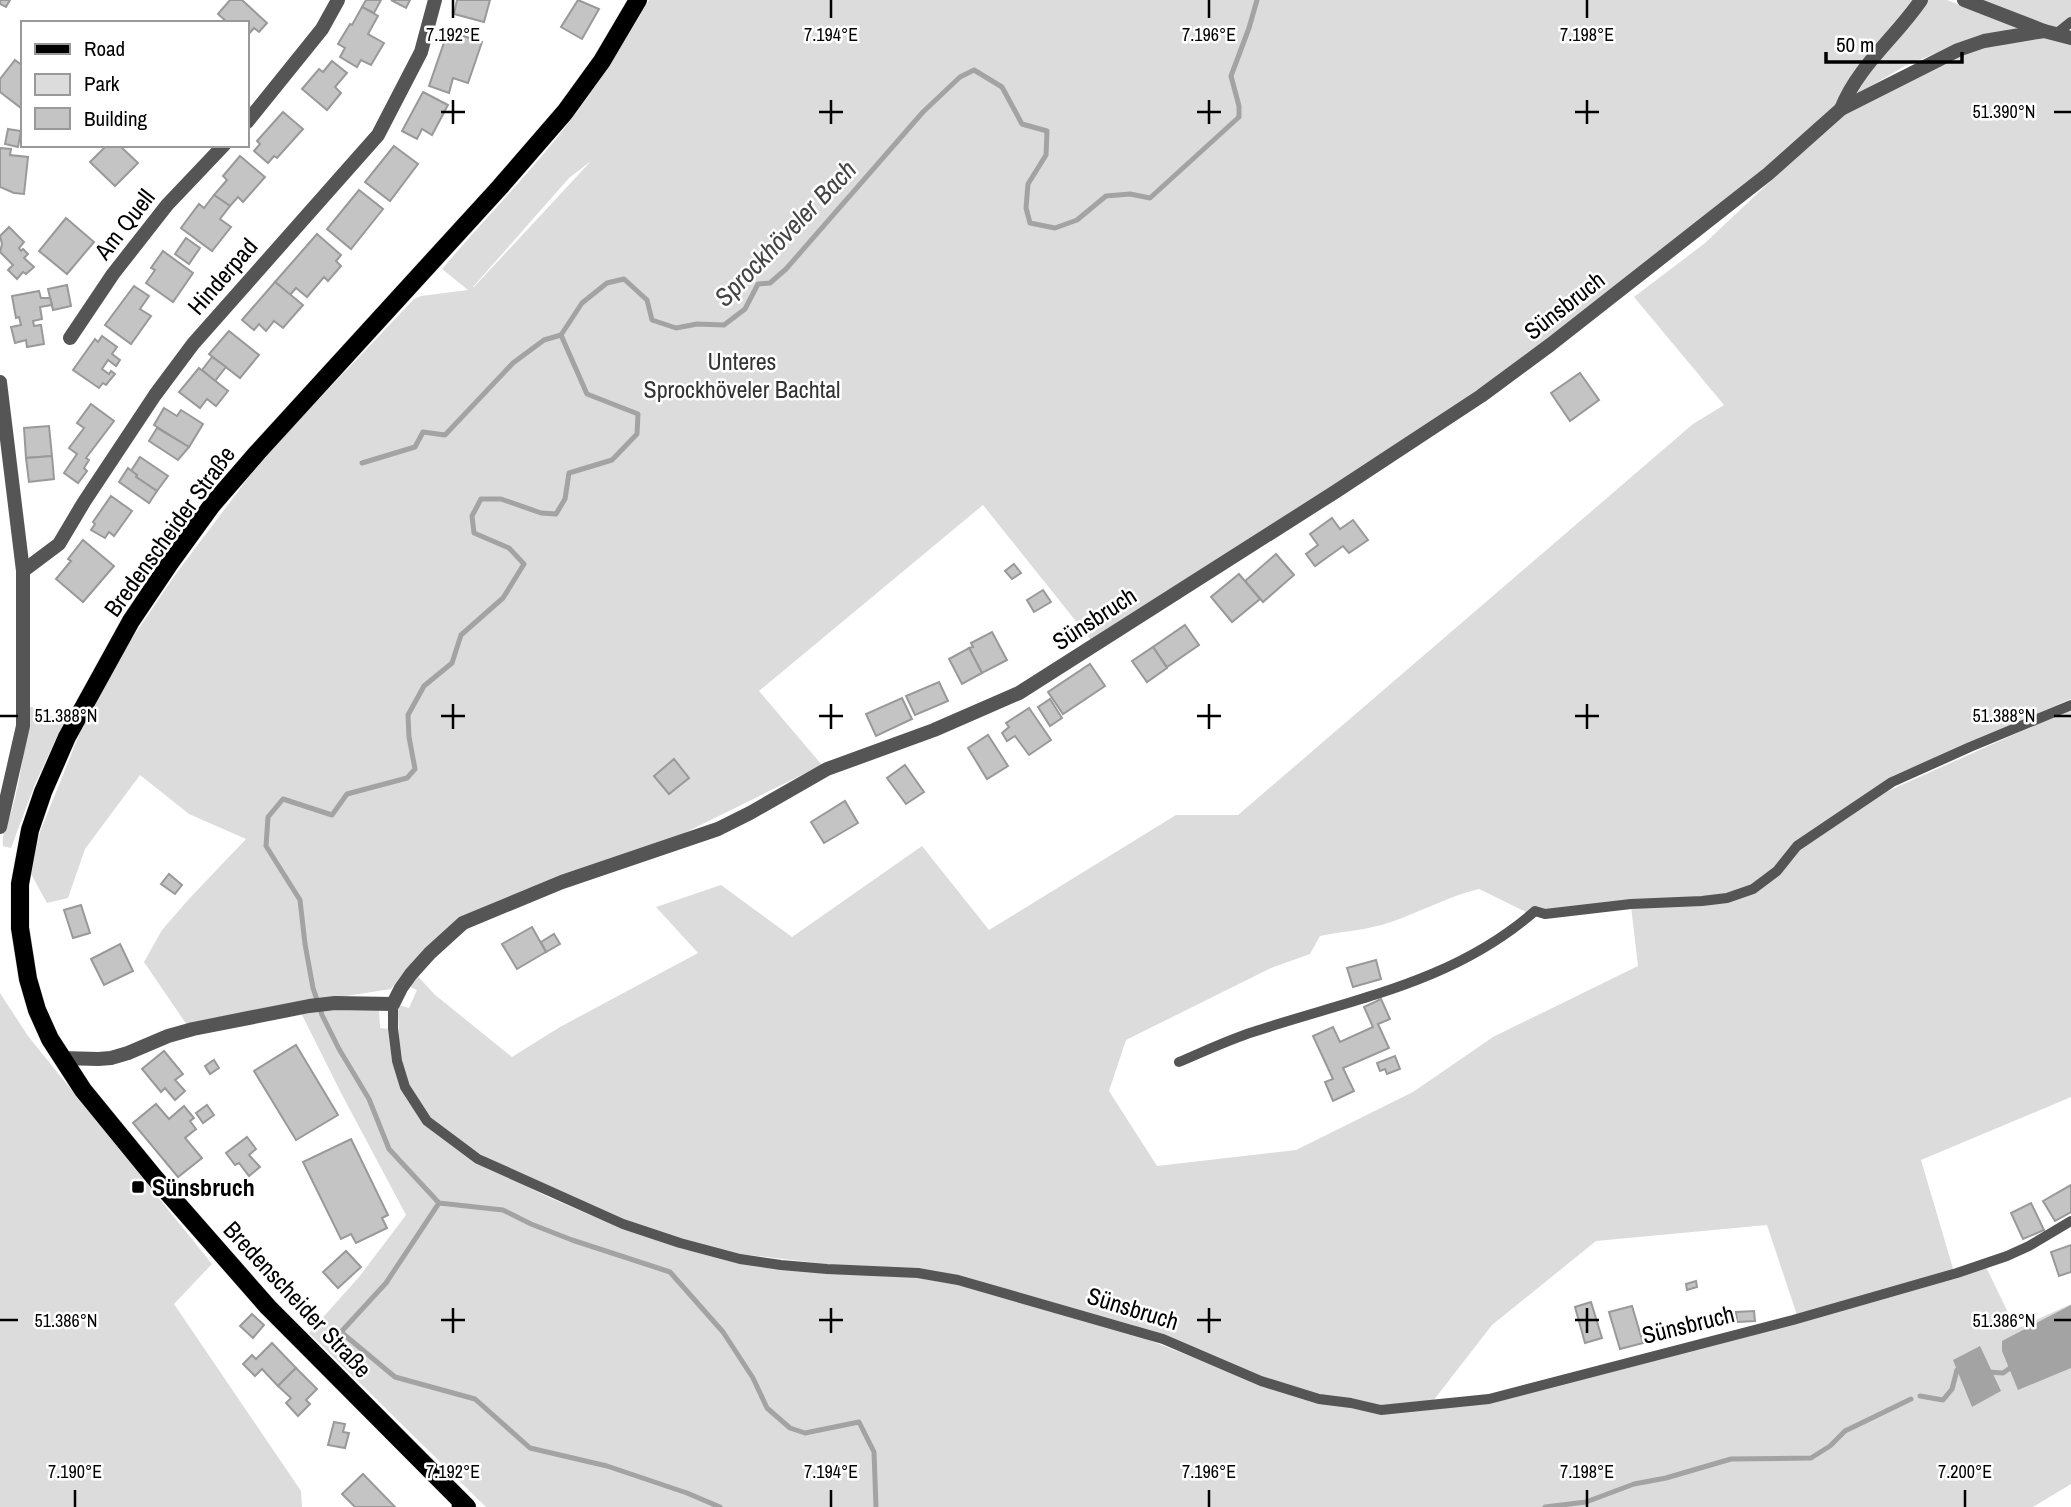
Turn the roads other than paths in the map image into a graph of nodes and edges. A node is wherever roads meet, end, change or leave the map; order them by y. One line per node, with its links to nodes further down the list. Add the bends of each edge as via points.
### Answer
1 (338, 0): 10 (street, via 322,29)
2 (435, 0): 16 (street, Hinderpad, via 421,52 378,135 193,344 59,544)
3 (638, 0): 20 (main road, Bredenscheider Straße, via 565,112 212,505 131,621 94,686 43,792 20,884 20,928 28,979 37,1010)
4 (1921, 0): 9 (street, via 1854,81)
5 (1964, 0): 7 (street)
6 (2071, 22): 7 (lane)
7 (2050, 32): 8 (street, Sünsbruch); 9 (street, Sünsbruch, via 1984,41 1958,50)
8 (2071, 38)
9 (1841, 109): 19 (street, Sünsbruch, via 1768,174 1481,396 1019,693 827,769 718,829 562,882 463,923 411,974)
10 (248, 120)
11 (222, 147): 12 (street, Am Quell, via 167,205)
12 (70, 338)
13 (0, 383): 14 (street)
14 (9, 449): 15 (street); 16 (street)
15 (0, 463)
16 (23, 571): 18 (street, via 23,726)
17 (2071, 705): 21 (lane, via 1892,782 1797,846 1777,871 1753,889 1702,901 1545,914 1535,911 1462,962 1390,990 1251,1032)
18 (0, 827)
19 (393, 1005): 20 (street, via 309,1006 193,1029 111,1058); 22 (lane, Sünsbruch, via 397,1061 405,1087 427,1121 478,1159 623,1224 740,1259 958,1280 1163,1339 1261,1381 1319,1399 1381,1410 1489,1399 1793,1320 2007,1256)
20 (62, 1058): 23 (main road, Bredenscheider Straße, via 153,1177 227,1262)
21 (1179, 1062)
22 (2071, 1221)
23 (467, 1507)

